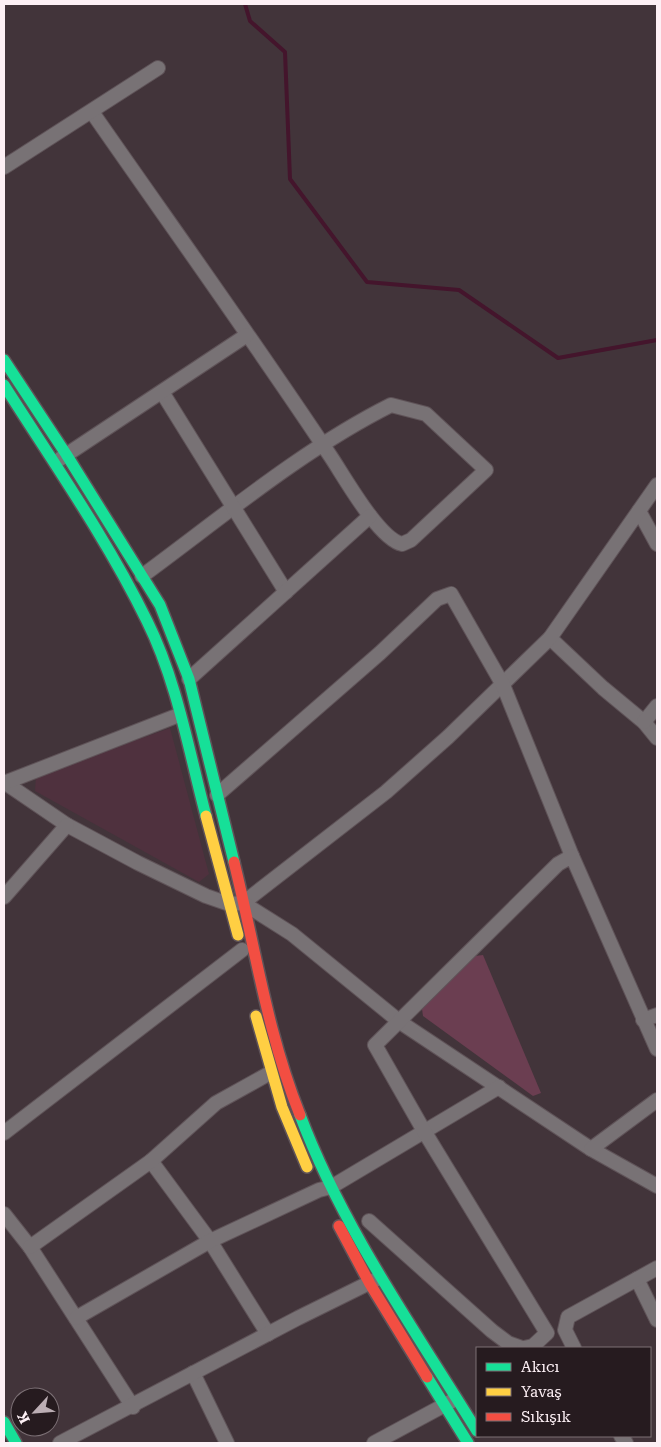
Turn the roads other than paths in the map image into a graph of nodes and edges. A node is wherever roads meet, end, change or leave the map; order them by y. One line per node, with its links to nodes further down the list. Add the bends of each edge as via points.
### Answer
1 (158, 68): 2 (street)
2 (92, 112): 3 (street); 4 (street)
3 (4, 168)
4 (247, 335): 7 (street); 8 (street)
5 (4, 360): 9 (main road)
6 (4, 385): 10 (main road)
7 (162, 392): 9 (street); 12 (street)
8 (323, 445): 12 (street); 14 (street); 14 (street, via 391,405 426,414 486,470 422,531 402,544 390,539)
9 (66, 454): 10 (street); 16 (main road)
10 (54, 464): 22 (main road, via 148,622 171,683)
11 (657, 485): 13 (street)
12 (235, 508): 16 (street); 17 (street)
13 (639, 511): 15 (street); 18 (street)
14 (370, 516): 17 (street)
15 (657, 544)
16 (142, 576): 19 (main road, via 160,605)
17 (286, 592): 19 (street)
18 (550, 638): 20 (street); 23 (street)
19 (189, 679): 26 (main road)
20 (503, 685): 26 (street, via 451,594 437,599 380,653); 28 (street); 30 (street, via 386,792)
21 (657, 706): 23 (street)
22 (179, 715): 25 (street); 30 (main road)
23 (644, 722): 24 (street)
24 (657, 738)
25 (4, 782): 27 (street)
26 (217, 794): 30 (main road)
27 (67, 825): 29 (street); 30 (street, via 206,896)
28 (572, 856): 33 (street); 34 (street, via 558,864)
29 (4, 897)
30 (236, 904): 31 (main road); 34 (street, via 292,934); 43 (main road, via 288,1086 316,1158)
31 (242, 950): 36 (main road); 40 (street)
32 (657, 1014): 33 (street)
33 (643, 1020): 35 (street)
34 (400, 1022): 37 (street); 39 (street, via 375,1045)
35 (657, 1049)
36 (270, 1072): 42 (street, via 216,1103); 43 (main road, via 285,1116)
37 (499, 1087): 39 (street); 41 (street)
38 (657, 1100): 41 (street)
39 (424, 1131): 43 (street); 56 (street)
40 (4, 1133)
41 (592, 1149): 44 (street)
42 (151, 1161): 47 (street); 48 (street)
43 (319, 1183): 47 (street); 50 (main road); 52 (main road)
44 (657, 1186)
45 (4, 1214): 48 (street)
46 (368, 1221): 58 (street, via 492,1331)
47 (210, 1241): 53 (street); 57 (street)
48 (30, 1247): 53 (street)
49 (657, 1268): 51 (street)
50 (382, 1276): 52 (street); 62 (main road)
51 (637, 1279): 54 (street); 55 (street, via 568,1317)
52 (370, 1284): 57 (street); 62 (main road)
53 (76, 1318): 63 (street)
54 (657, 1320)
55 (565, 1330): 56 (street); 60 (street)
56 (547, 1332): 59 (street)
57 (268, 1334): 61 (street)
58 (520, 1347)
59 (528, 1347)
60 (574, 1347)
61 (193, 1373): 63 (street); 68 (street)
62 (451, 1401): 65 (main road); 69 (street); 70 (main road)
63 (133, 1407): 67 (street)
64 (4, 1422): 66 (main road)
65 (476, 1430)
66 (16, 1443)
67 (60, 1443)
68 (227, 1443)
69 (374, 1443)
70 (468, 1443)

